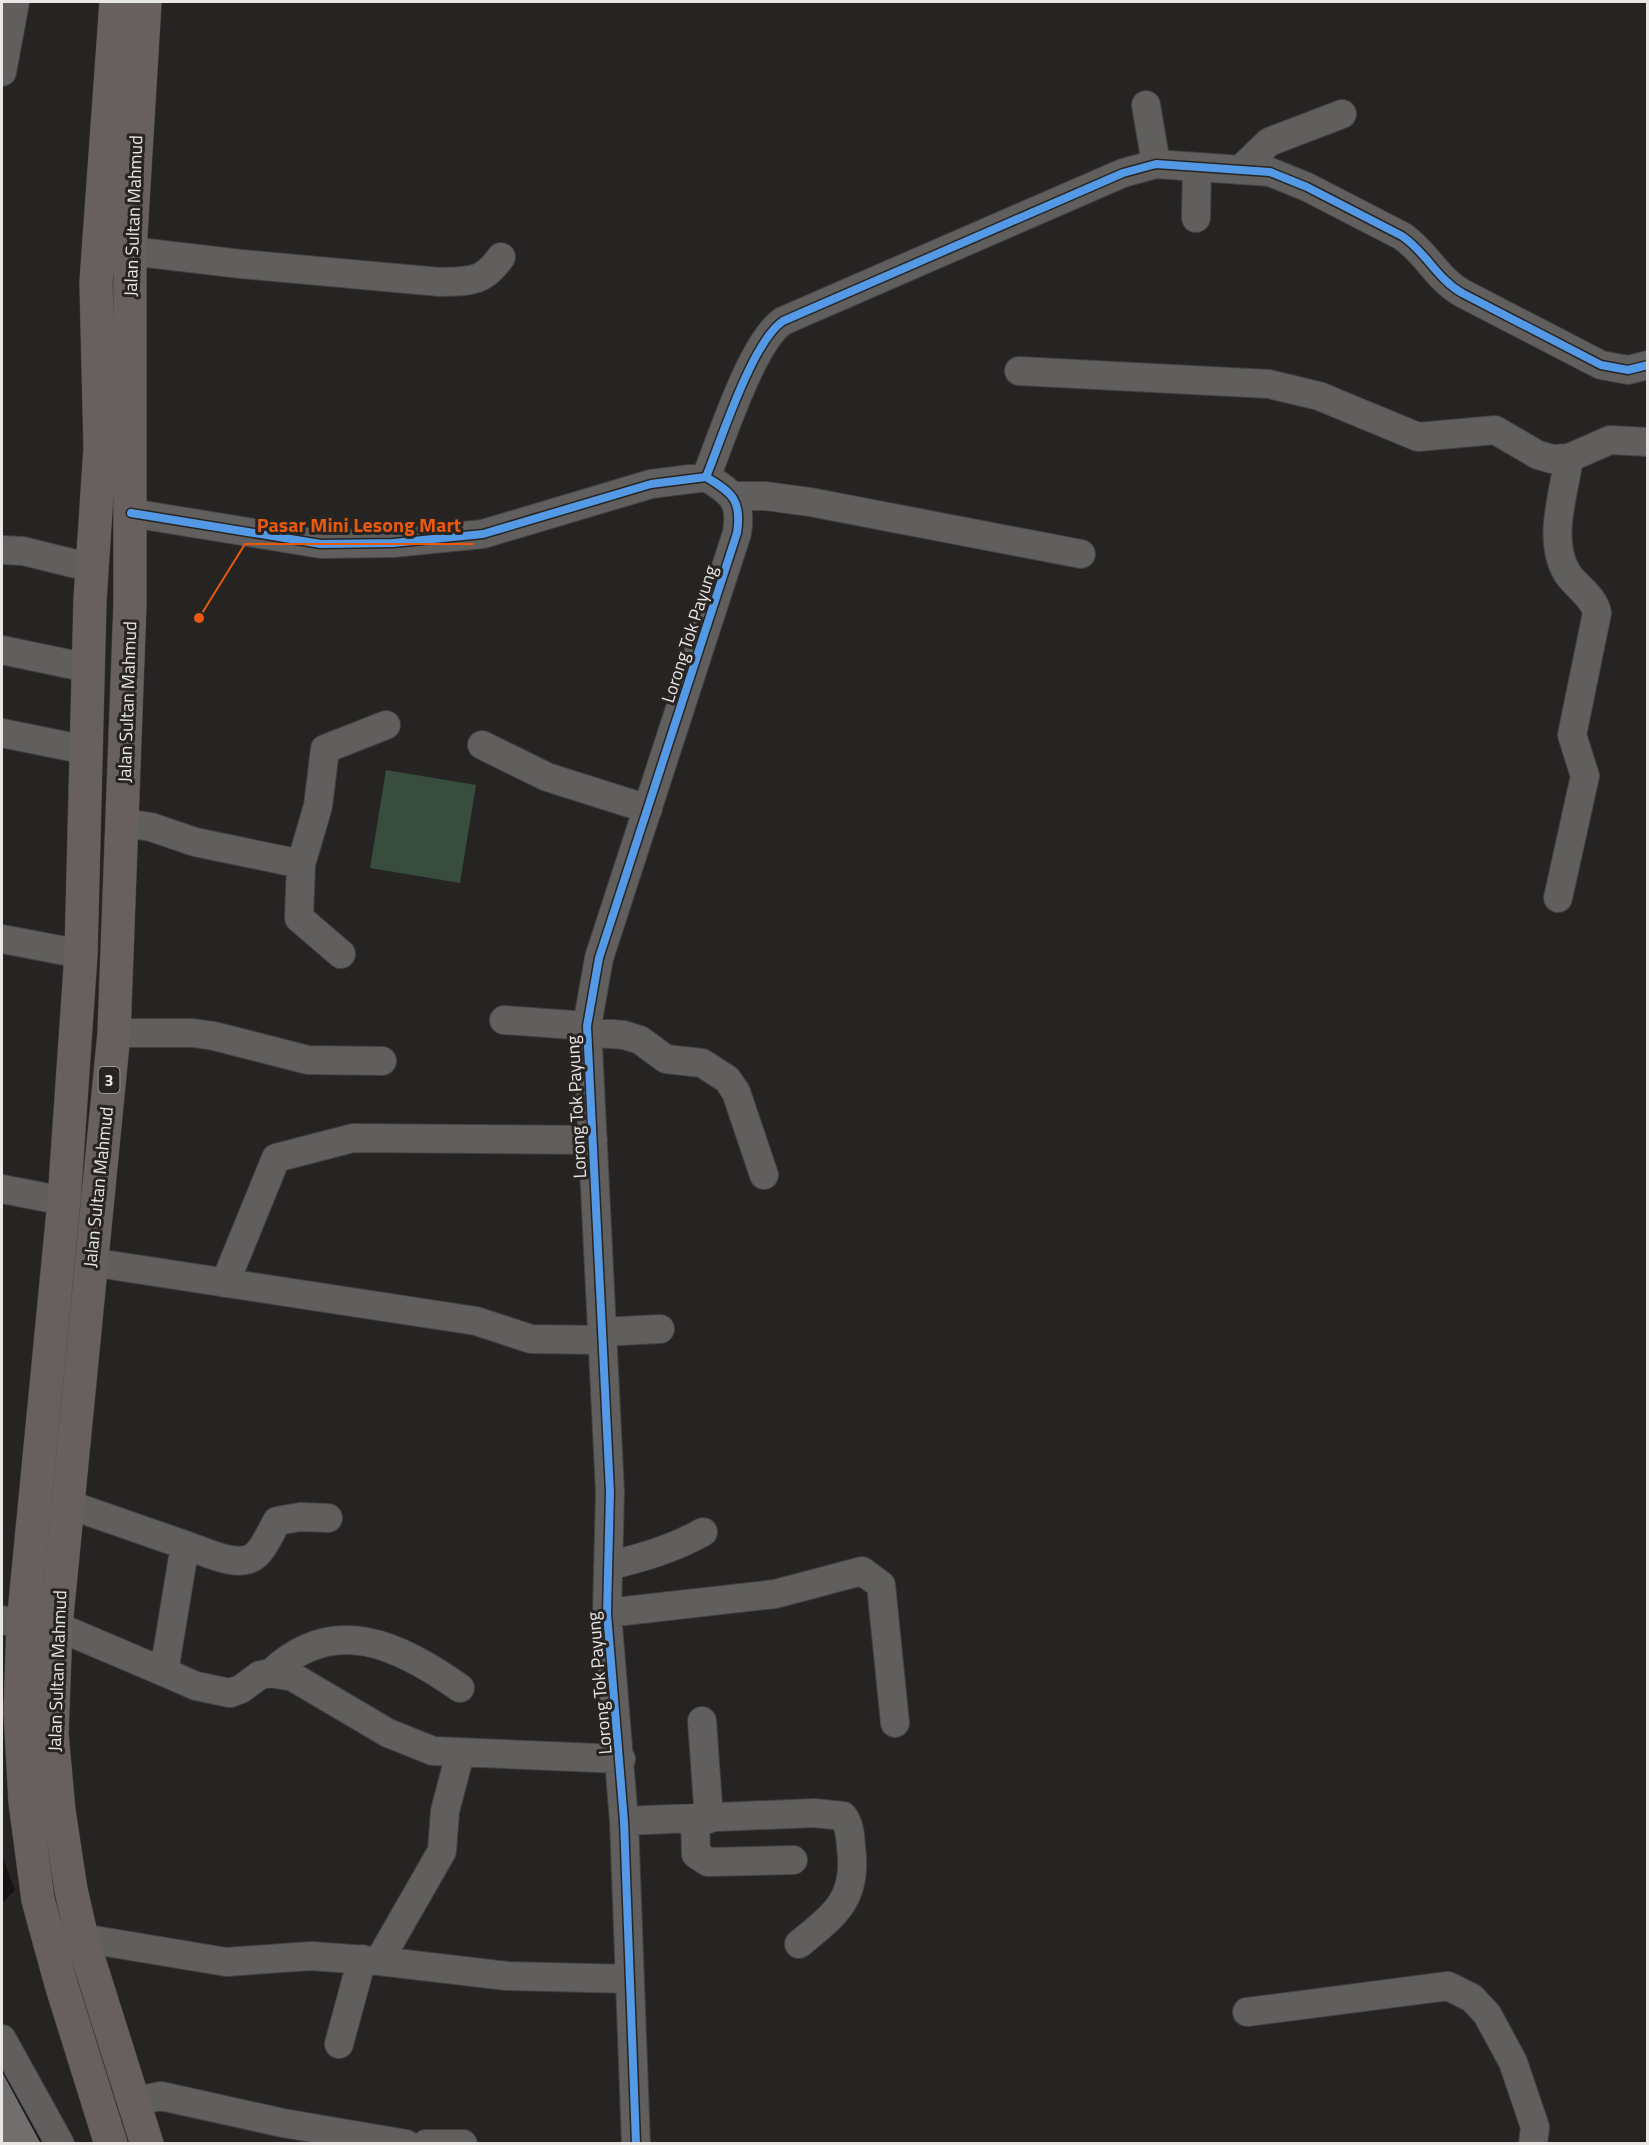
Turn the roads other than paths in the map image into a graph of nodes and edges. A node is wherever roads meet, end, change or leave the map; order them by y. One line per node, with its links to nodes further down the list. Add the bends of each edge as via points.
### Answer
1 (15, 2): 4 (street)
2 (116, 2): 22 (highway, Jalan Sultan Mahmud / 3, via 96,282 100,448)
3 (145, 2): 11 (highway, Jalan Sultan Mahmud / 3)
4 (2, 72)
5 (1146, 105): 7 (street)
6 (1342, 114): 9 (street, via 1269,142)
7 (1156, 164): 8 (street); 17 (street, via 1123,173 774,327 759,346)
8 (1197, 167): 9 (street); 10 (street)
9 (1240, 170): 13 (street, via 1270,172 1290,179 1402,236 1452,287 1601,365 1628,370)
10 (1196, 218)
11 (130, 251): 12 (street, via 441,282 473,281 490,272); 19 (highway, Jalan Sultan Mahmud / 3)
12 (501, 257)
13 (1647, 365)
14 (1019, 371): 16 (street, via 1269,384 1319,396 1418,437 1489,429 1502,432 1538,455)
15 (1647, 442): 16 (street, via 1610,440)
16 (1569, 458): 34 (street, via 1557,542 1566,572 1594,602 1597,613 1572,735 1585,776)
17 (706, 477): 18 (street); 19 (street, via 651,484 483,534 393,543 321,544)
18 (734, 496): 21 (street, via 810,502); 31 (street, Lorong Tok Payung, via 740,514 737,533)
19 (131, 513): 24 (highway, Jalan Sultan Mahmud / 3)
20 (2, 550): 22 (street)
21 (1081, 554)
22 (92, 567): 23 (highway, Jalan Sultan Mahmud / 3)
23 (90, 600): 24 (highway); 26 (highway, Jalan Sultan Mahmud / 3)
24 (130, 604): 32 (highway, Jalan Sultan Mahmud / 3)
25 (2, 650): 26 (street)
26 (88, 669): 30 (highway, Jalan Sultan Mahmud / 3)
27 (386, 725): 33 (street, via 325,749 318,806)
28 (2, 733): 30 (street)
29 (482, 745): 31 (street, via 547,777)
30 (86, 750): 36 (highway, Jalan Sultan Mahmud / 3)
31 (648, 809): 39 (street, Lorong Tok Payung, via 599,958)
32 (124, 823): 33 (street); 40 (highway, Jalan Sultan Mahmud / 3)
33 (301, 864): 37 (street, via 298,918)
34 (1558, 898)
35 (2, 939): 36 (street)
36 (81, 954): 45 (highway, Jalan Sultan Mahmud / 3)
37 (341, 954)
38 (504, 1020): 39 (street)
39 (587, 1029): 42 (street, Lorong Tok Payung); 43 (street, via 640,1040 666,1059 702,1063 727,1079 736,1092)
40 (114, 1034): 41 (street, via 203,1034 308,1060); 46 (highway, Jalan Sultan Mahmud / 3)
41 (382, 1061)
42 (593, 1140): 47 (street, via 353,1138 276,1158); 49 (street, Lorong Tok Payung)
43 (764, 1175)
44 (2, 1189): 45 (street)
45 (64, 1201): 56 (highway, Jalan Sultan Mahmud / 3)
46 (90, 1262): 47 (street); 50 (highway, Jalan Sultan Mahmud / 3)
47 (225, 1283): 49 (street, via 476,1321 531,1340)
48 (660, 1329): 49 (street)
49 (601, 1336): 54 (street, Lorong Tok Payung, via 610,1492)
50 (67, 1504): 53 (street); 57 (highway, Jalan Sultan Mahmud / 3)
51 (328, 1518): 53 (street, via 277,1521 258,1553 249,1560 231,1560)
52 (702, 1532): 54 (street, via 641,1558)
53 (185, 1545): 58 (street)
54 (608, 1566): 55 (street, Lorong Tok Payung)
55 (607, 1613): 62 (street, via 775,1594 862,1570 881,1585); 64 (street, Lorong Tok Payung)
56 (12, 1622): 77 (highway, Jalan Sultan Mahmud / 3, via 38,1900)
57 (56, 1626): 58 (street); 68 (highway, Jalan Sultan Mahmud / 3, via 52,1734 58,1811)
58 (164, 1672): 59 (street, via 196,1686 230,1693 260,1675)
59 (271, 1673): 60 (street, via 304,1647 360,1640 415,1659); 63 (street, via 292,1677 388,1733 433,1751)
60 (460, 1688)
61 (702, 1721): 65 (street)
62 (895, 1723)
63 (460, 1754): 64 (street); 70 (street, via 445,1811 442,1851)
64 (621, 1760): 66 (street, Lorong Tok Payung)
65 (702, 1819): 66 (street); 67 (street, via 696,1854 708,1862); 69 (street, via 814,1813 843,1816 848,1822 854,1870 849,1892 838,1908)
66 (624, 1821): 71 (street, Lorong Tok Payung)
67 (793, 1860)
68 (82, 1938): 70 (street, via 225,1962 311,1956); 75 (highway, Jalan Sultan Mahmud / 3)
69 (799, 1944)
70 (371, 1960): 71 (street, via 507,1976); 74 (street)
71 (630, 1979): 82 (street, Lorong Tok Payung)
72 (1247, 2012): 83 (street, via 1448,1986 1472,1998 1487,2014 1513,2062 1535,2127)
73 (2, 2039): 76 (street)
74 (339, 2044)
75 (133, 2102): 78 (highway, Jalan Sultan Mahmud / 3); 79 (street, via 161,2096 283,2123)
76 (60, 2144)
77 (111, 2144)
78 (147, 2144)
79 (406, 2144)
80 (426, 2144): 81 (street)
81 (463, 2144)
82 (636, 2144)
83 (1533, 2144)

